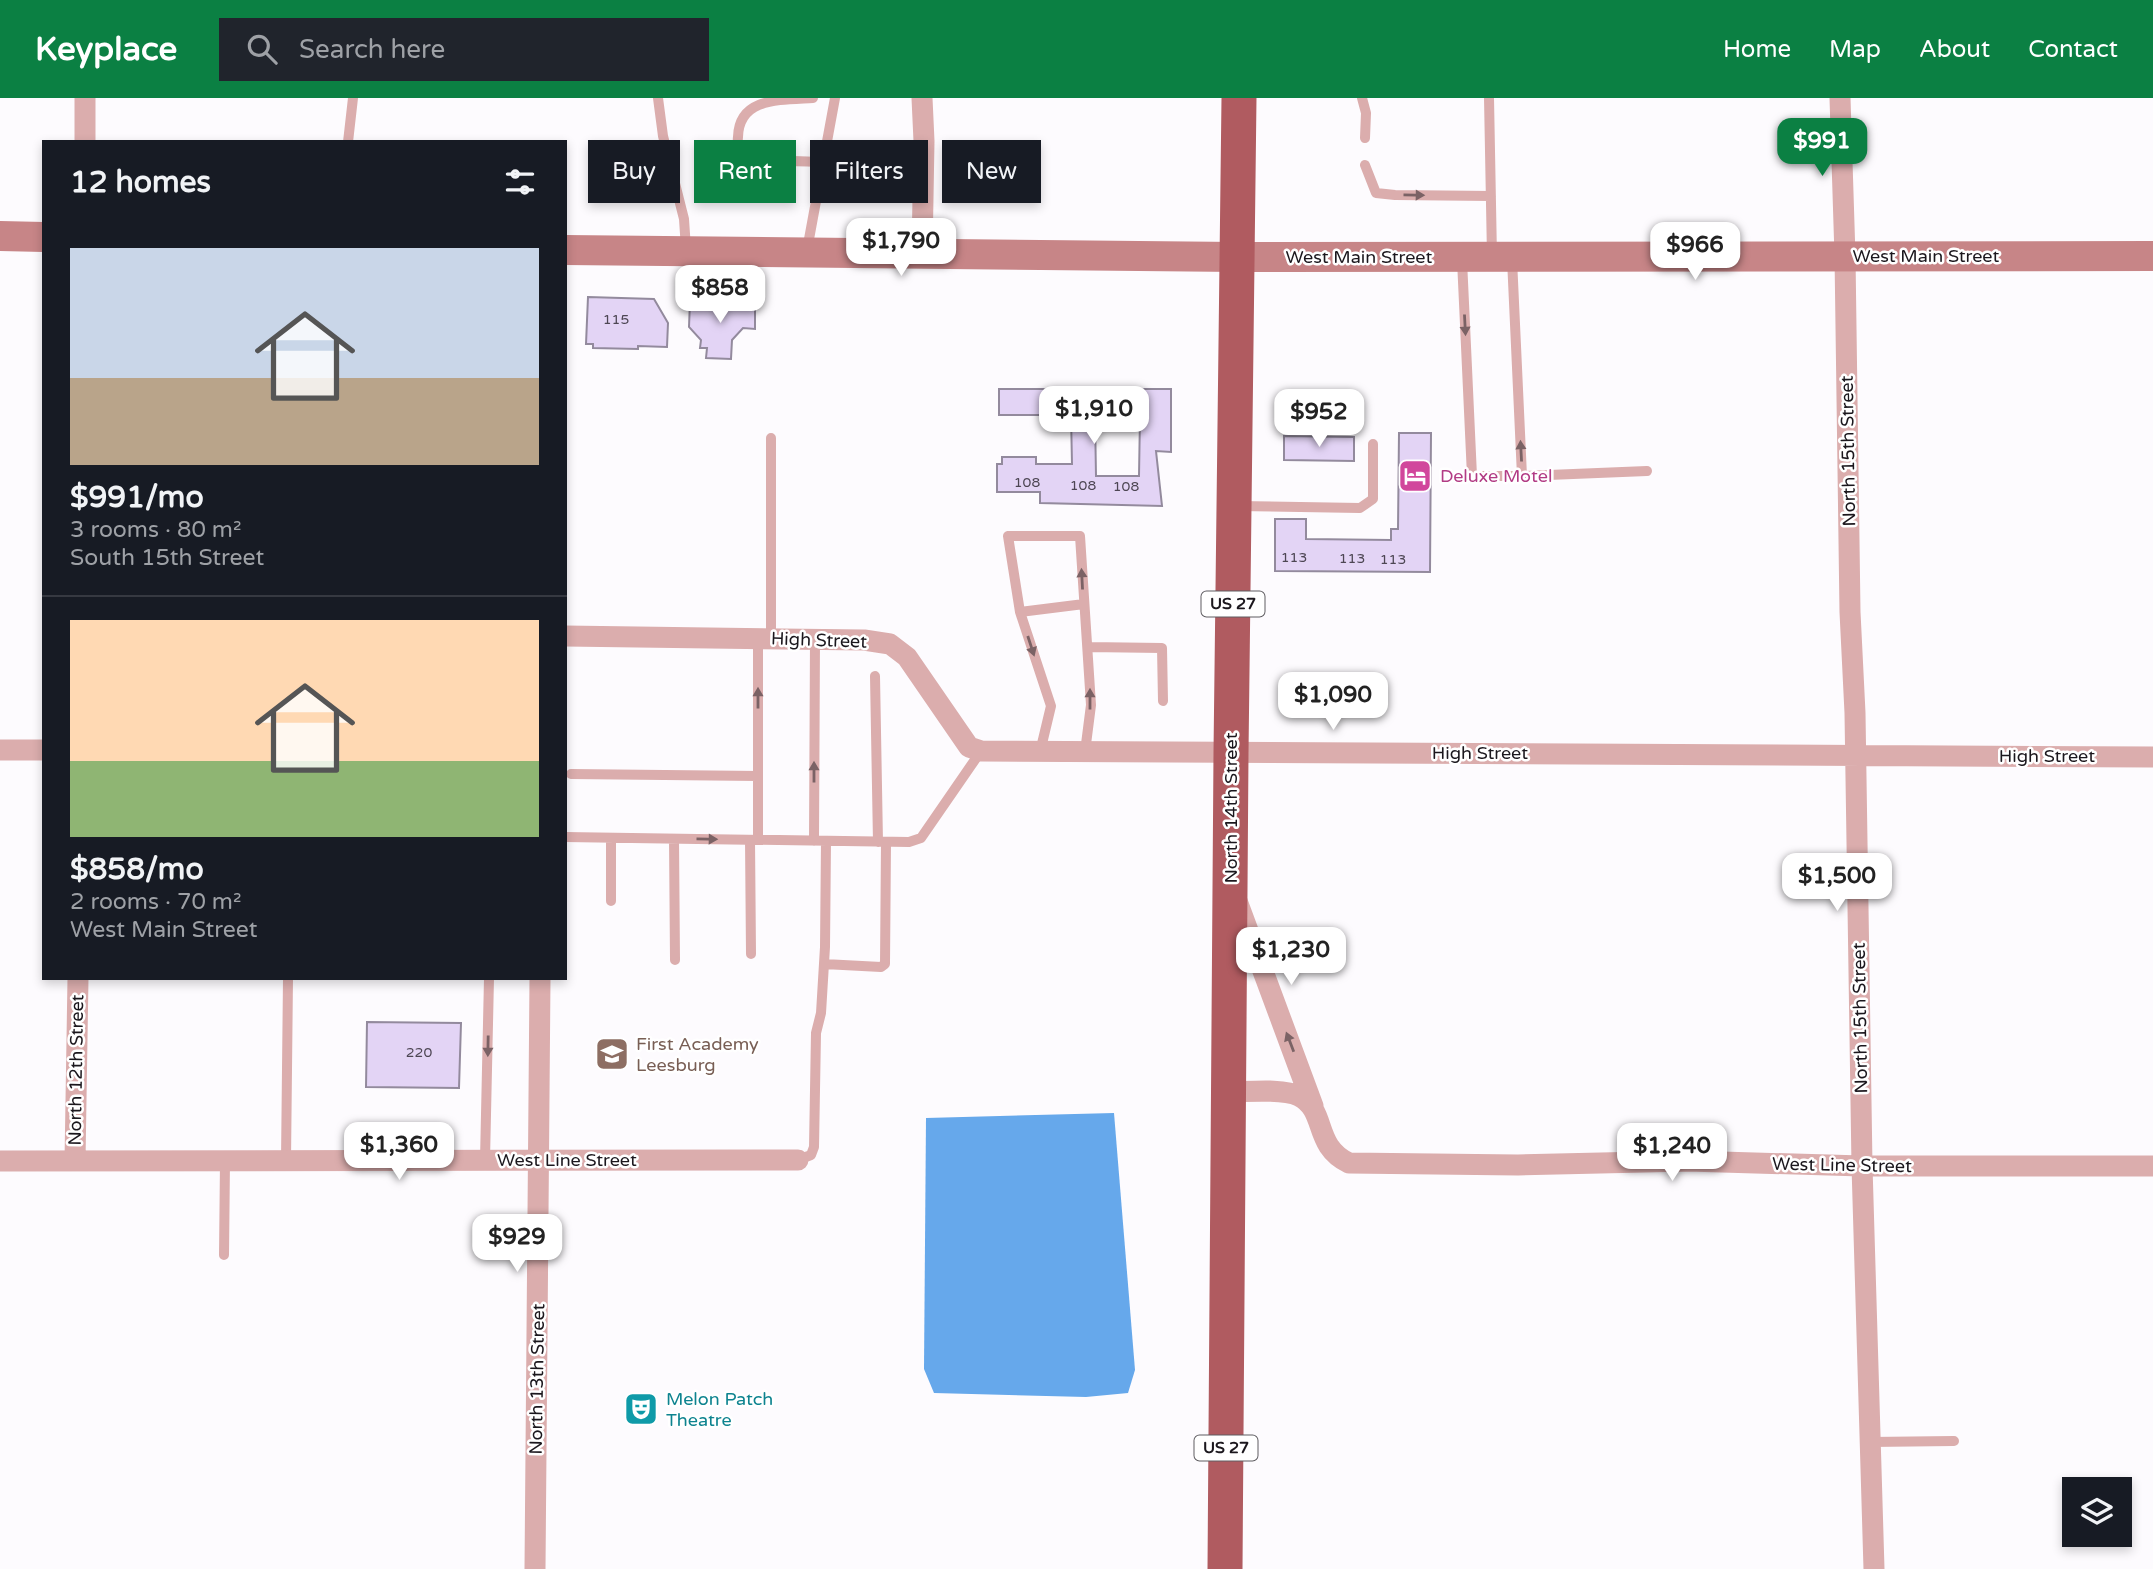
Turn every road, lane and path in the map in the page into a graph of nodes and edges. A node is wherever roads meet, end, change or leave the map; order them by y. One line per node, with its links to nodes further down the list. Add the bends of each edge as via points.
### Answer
1 (85, 98): 12 (street)
2 (353, 98): 13 (lane)
3 (658, 98): 23 (lane, via 684,219)
4 (813, 98): 15 (lane, via 758,102 745,109 737,139 748,156)
5 (835, 98): 14 (lane)
6 (922, 98): 24 (street)
7 (1239, 98): 27 (highway, US 27)
8 (1362, 98): 11 (lane)
9 (1489, 98): 17 (lane)
10 (1840, 98): 25 (street, North 15th Street)
11 (1365, 138)
12 (85, 140)
13 (348, 140)
14 (827, 140)
15 (810, 161)
16 (1365, 165): 17 (lane, one-way to 17, via 1376,193)
17 (1491, 196): 28 (lane)
18 (816, 203): 22 (lane)
19 (0, 236): 20 (main road)
20 (42, 237)
21 (567, 250): 23 (main road, West Main Street)
22 (807, 251): 23 (main road, West Main Street); 24 (main road, West Main Street)
23 (686, 252)
24 (922, 253): 27 (main road, West Main Street)
25 (1845, 256): 26 (main road, West Main Street); 28 (main road, West Main Street); 48 (street, North 15th Street)
26 (2153, 256)
27 (1237, 257): 28 (main road, West Main Street); 33 (highway, North 14th Street / US 27)
28 (1489, 257): 32 (lane, one-way to 28); 32 (lane, one-way to 32, via 1472,476)
29 (771, 438): 37 (lane)
30 (1373, 444): 33 (lane, via 1373,499 1360,508)
31 (1647, 471): 32 (lane)
32 (1522, 477)
33 (1234, 506): 47 (highway, North 14th Street / US 27)
34 (1084, 604): 35 (lane); 35 (lane, one-way to 35, via 1080,536 1008,536); 39 (lane)
35 (1020, 612): 45 (lane, one-way to 45, via 1051,706)
36 (567, 636): 37 (street, High Street)
37 (764, 638): 38 (street, High Street); 51 (lane, one-way to 37)
38 (815, 639): 44 (street, High Street, via 890,644 907,657 969,747); 56 (lane, one-way to 38)
39 (1088, 647): 41 (lane, via 1162,648); 46 (lane, one-way to 39, via 1091,705)
40 (875, 676): 57 (lane)
41 (1163, 701)
42 (0, 750): 43 (street)
43 (42, 750)
44 (981, 751): 45 (street, High Street); 57 (lane, via 921,838)
45 (1040, 752): 46 (street, High Street)
46 (1085, 752): 47 (street, High Street)
47 (1231, 753): 48 (street, High Street); 58 (highway, North 14th Street / US 27)
48 (1855, 756): 49 (street, High Street); 76 (street, North 15th Street)
49 (2153, 757)
50 (572, 774): 51 (lane)
51 (758, 776): 55 (lane)
52 (567, 837): 53 (lane)
53 (611, 838): 54 (lane); 59 (lane)
54 (674, 839): 55 (lane, one-way to 55); 61 (lane)
55 (754, 840): 56 (lane); 60 (lane)
56 (820, 841): 57 (lane); 62 (lane)
57 (882, 842): 62 (lane, via 885,964)
58 (1230, 882): 67 (highway, North 14th Street / US 27); 68 (street, West Line Street, one-way to 58)
59 (611, 901)
60 (751, 954)
61 (675, 960)
62 (824, 964): 71 (lane, via 816,1033 814,1147 811,1155)
63 (78, 980): 73 (street, North 12th Street)
64 (288, 980): 75 (lane)
65 (489, 980): 69 (lane, one-way to 69)
66 (540, 980): 70 (street, North 13th Street)
67 (1228, 1092): 68 (street, via 1297,1095); 82 (highway, North 14th Street / US 27)
68 (1313, 1106): 76 (street, West Line Street, via 1326,1144 1349,1163 1688,1161)
69 (485, 1160): 70 (street, West Line Street); 75 (street, West Line Street)
70 (539, 1160): 71 (street, West Line Street); 81 (street, North 13th Street)
71 (798, 1160)
72 (0, 1161): 73 (street, West Line Street)
73 (75, 1161): 74 (street, West Line Street)
74 (225, 1161): 75 (street, West Line Street); 78 (lane)
75 (286, 1161)
76 (1863, 1166): 77 (street, West Line Street); 80 (street, North 15th Street)
77 (2153, 1166)
78 (224, 1255)
79 (1954, 1441): 80 (lane)
80 (1870, 1442): 83 (street, North 15th Street)
81 (535, 1569)
82 (1225, 1569)
83 (1874, 1569)

